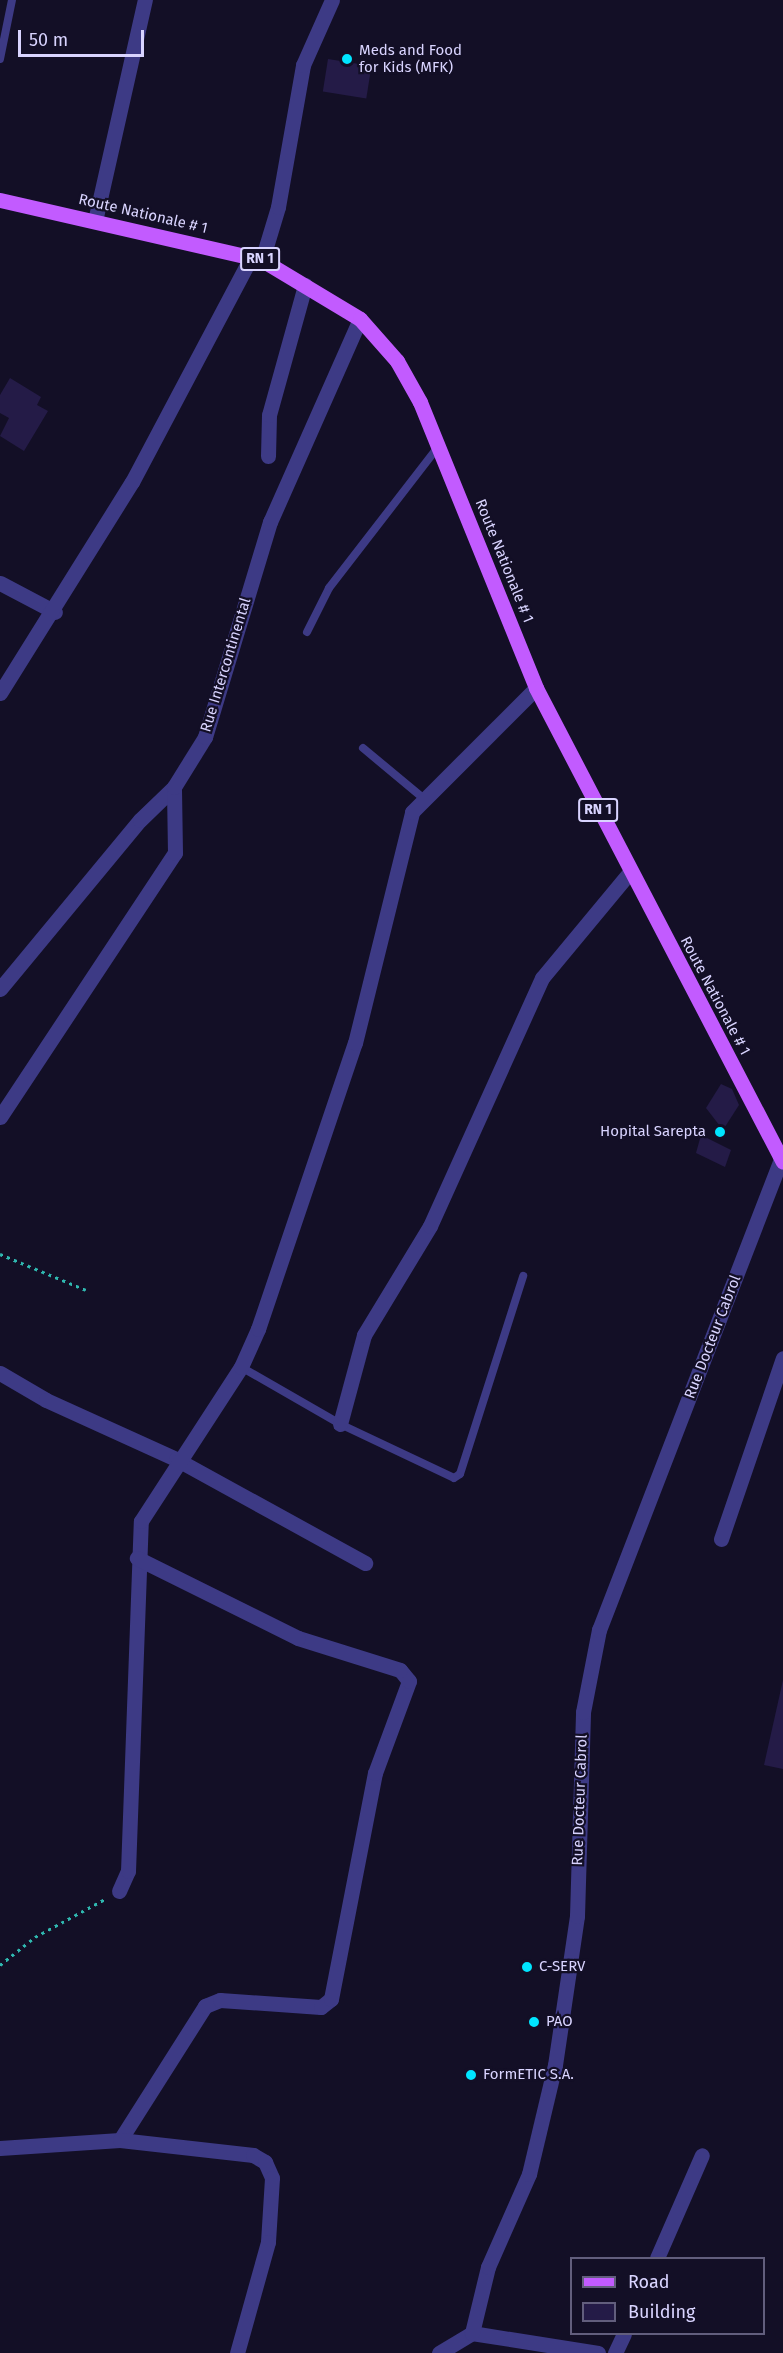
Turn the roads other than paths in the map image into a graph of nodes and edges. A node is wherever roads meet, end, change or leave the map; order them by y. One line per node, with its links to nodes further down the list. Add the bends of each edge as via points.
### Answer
1 (12, 0): 4 (lane)
2 (145, 0): 6 (street)
3 (332, 0): 7 (street, via 303,65 278,207)
4 (0, 59)
5 (1, 204): 6 (main road, Route Nationale # 1 / RN 1)
6 (95, 220): 7 (main road, Route Nationale # 1 / RN 1)
7 (256, 258): 8 (main road, Route Nationale # 1 / RN 1); 13 (street)
8 (305, 285): 9 (main road, Route Nationale # 1 / RN 1); 11 (street, via 268,415)
9 (360, 319): 10 (main road, Route Nationale # 1 / RN 1, via 397,361); 18 (street, Rue Intercontinental, via 270,522 205,736)
10 (438, 446): 14 (lane, via 329,588); 15 (main road, Route Nationale # 1 / RN 1)
11 (268, 456)
12 (0, 583): 13 (street)
13 (55, 612): 16 (street)
14 (307, 632)
15 (536, 688): 19 (street); 20 (main road, Route Nationale # 1 / RN 1)
16 (0, 693)
17 (363, 748): 19 (lane)
18 (174, 787): 21 (street, Rue Intercontinental, via 140,820); 22 (street, via 175,853)
19 (423, 798): 26 (street, via 400,846 355,1043)
20 (630, 872): 23 (main road, Route Nationale # 1 / RN 1); 28 (street, via 542,978 429,1226 364,1335)
21 (0, 989)
22 (0, 1117)
23 (782, 1161): 38 (street, Rue Docteur Cabrol, via 599,1630 583,1713 577,1916 555,2064 529,2174 488,2267)
24 (523, 1276): 28 (lane, via 460,1474 446,1478)
25 (783, 1358): 30 (street)
26 (241, 1367): 28 (lane); 29 (street)
27 (0, 1373): 29 (street, via 46,1400)
28 (340, 1424)
29 (176, 1459): 31 (street, via 141,1521); 32 (street)
30 (721, 1539)
31 (137, 1558): 33 (street, via 128,1871); 34 (street, via 298,1638 400,1670 409,1681 375,1773 331,1999 321,2007 220,2000 205,2006)
32 (365, 1563)
33 (119, 1891)
34 (120, 2140): 35 (street); 41 (street, via 253,2155 270,2168 268,2242)
35 (0, 2148)
36 (702, 2155): 37 (street)
37 (658, 2257)
38 (472, 2333): 40 (street); 42 (street)
39 (624, 2335): 44 (street)
40 (582, 2350): 43 (street)
41 (237, 2353)
42 (439, 2353)
43 (598, 2353)
44 (615, 2353)

